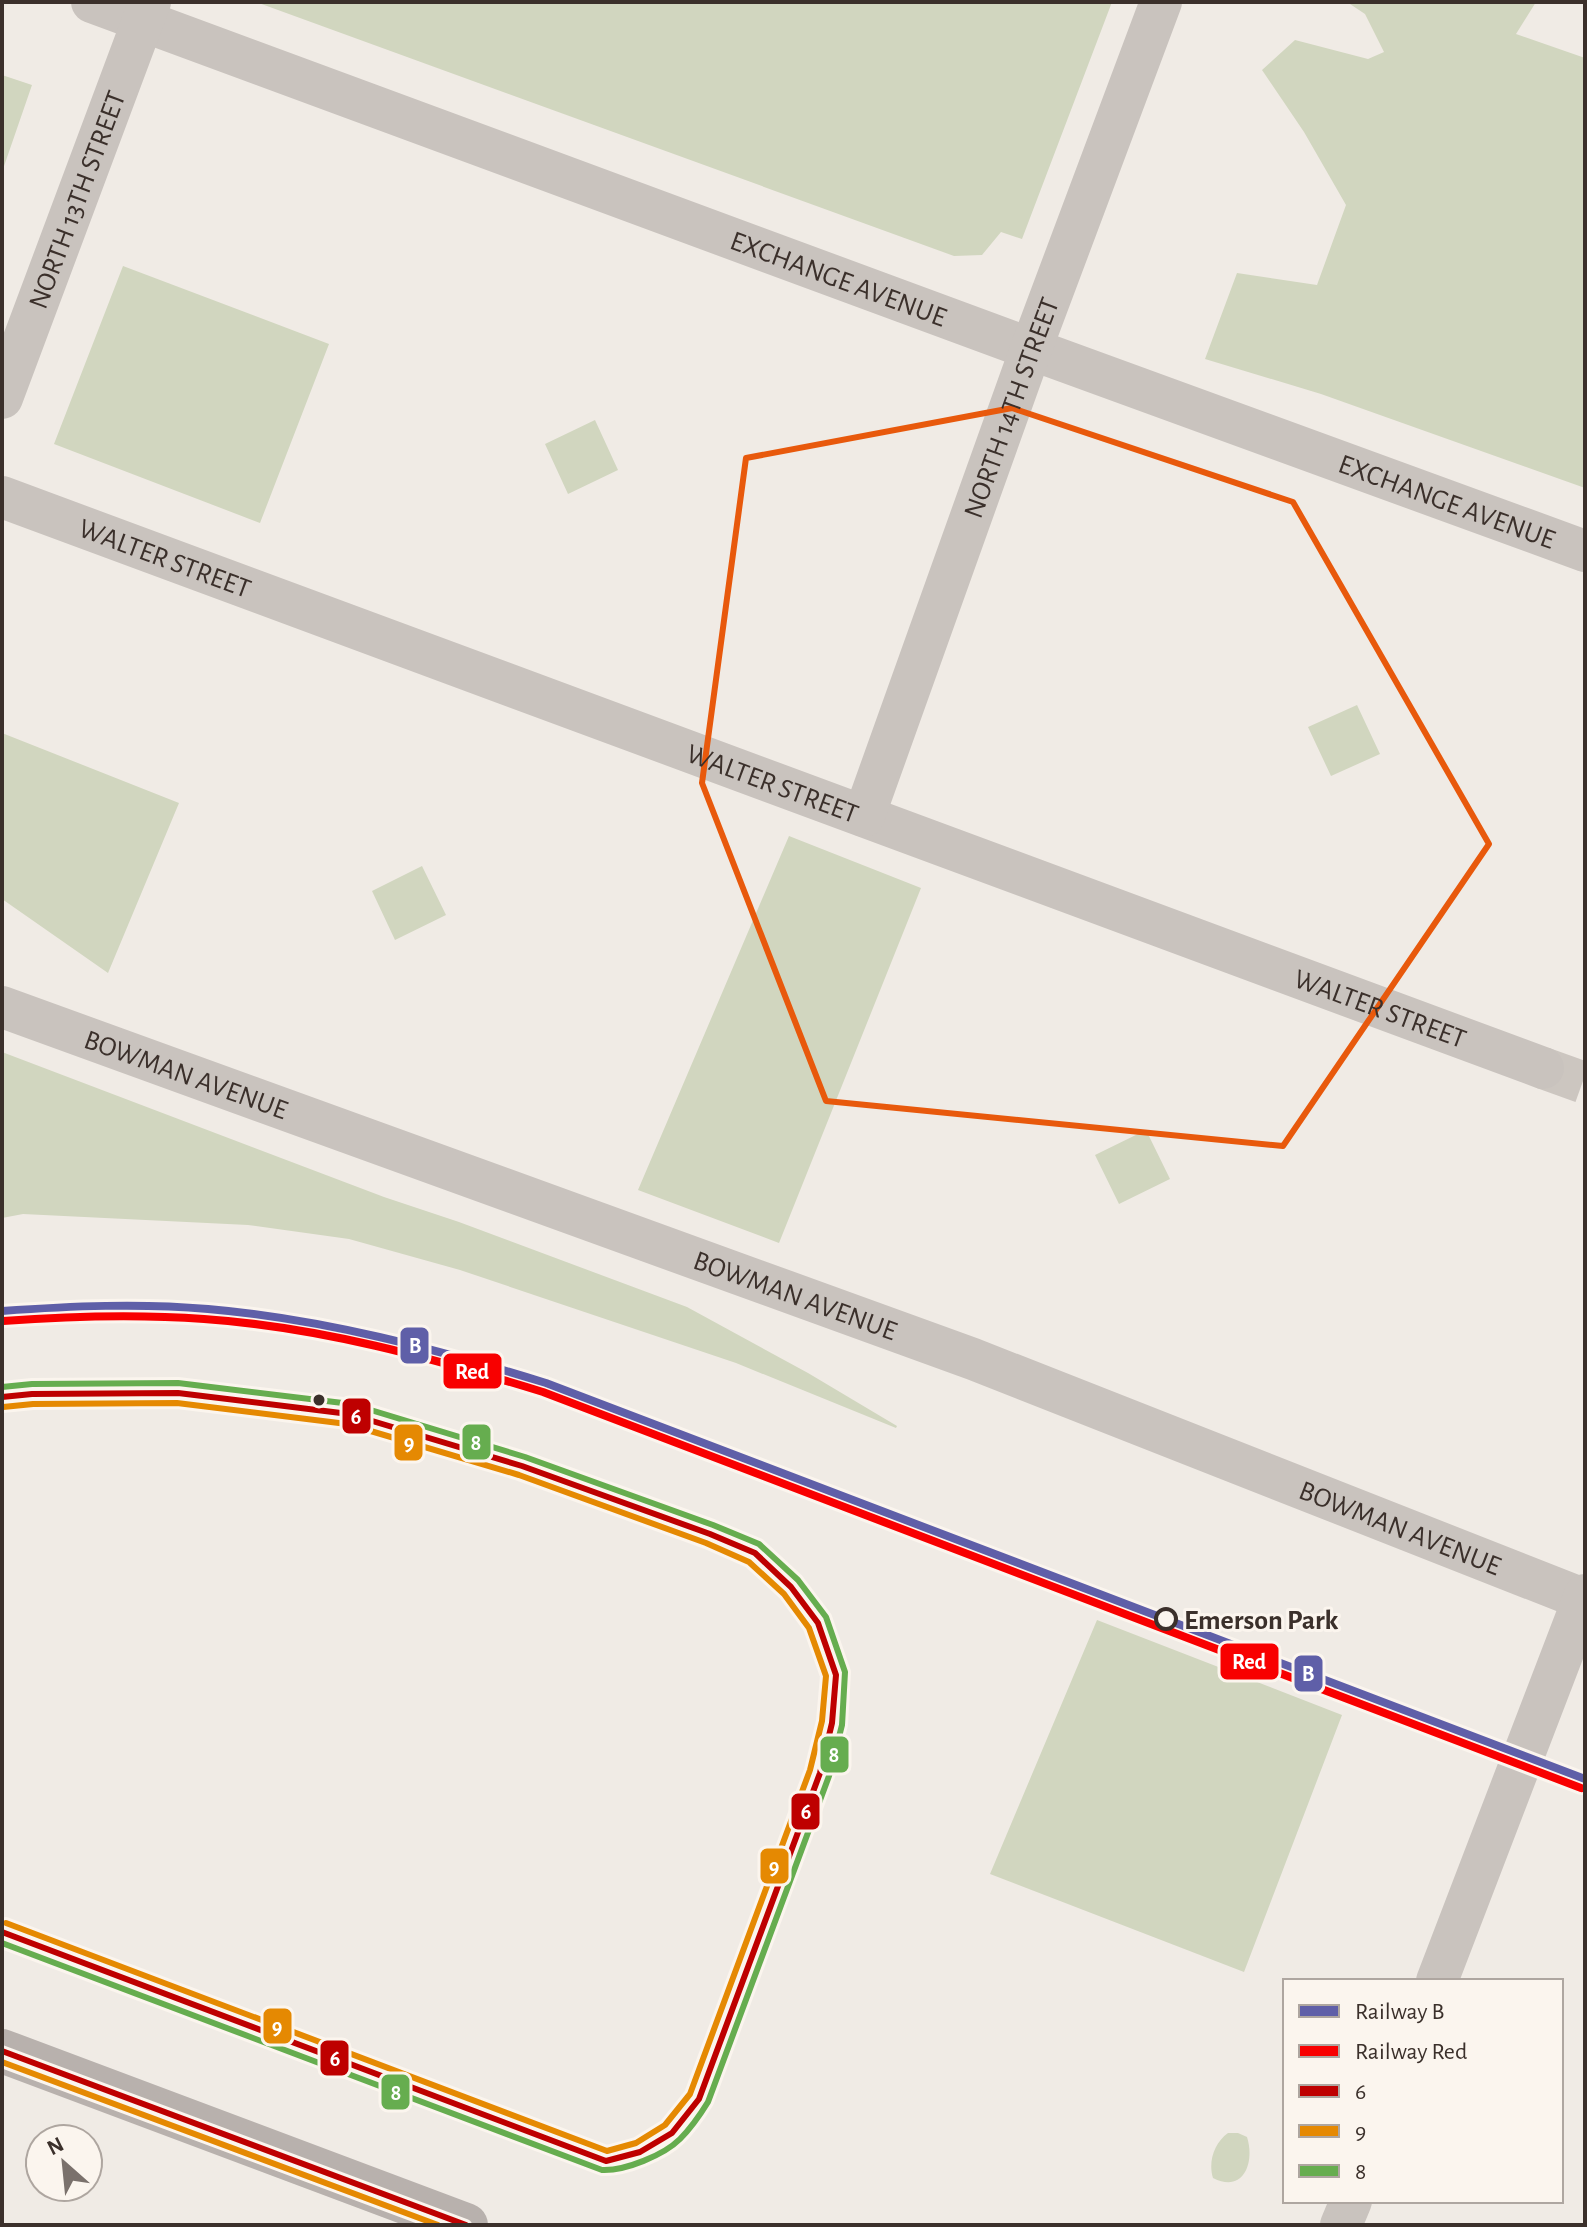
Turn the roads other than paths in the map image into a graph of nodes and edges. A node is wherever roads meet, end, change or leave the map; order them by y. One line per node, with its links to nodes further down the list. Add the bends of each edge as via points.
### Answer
1 (92, 2): 3 (street, EXCHANGE AVENUE)
2 (1161, 2): 4 (street, NORTH 14TH STREET)
3 (147, 12): 4 (street, EXCHANGE AVENUE); 5 (street, NORTH 13TH STREET)
4 (1031, 349): 7 (street, EXCHANGE AVENUE); 8 (street, NORTH 14TH STREET)
5 (2, 398)
6 (2, 497): 8 (street, WALTER STREET)
7 (1585, 551)
8 (864, 816): 10 (street, WALTER STREET)
9 (2, 1007): 11 (street, BOWMAN AVENUE, via 973,1359)
10 (1543, 1068)
11 (1584, 1597): 12 (street)
12 (1438, 1979)
13 (2, 2051): 15 (main road)
14 (1350, 2203): 16 (street)
15 (466, 2225)
16 (1341, 2225)

